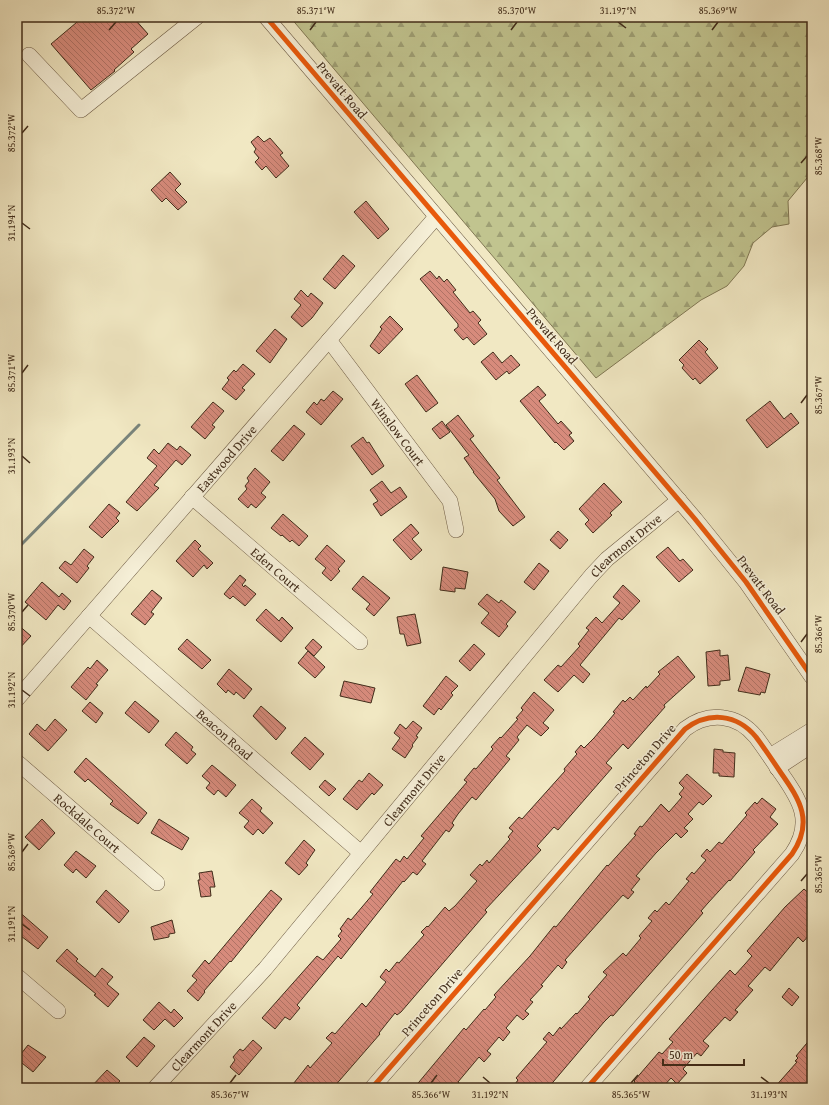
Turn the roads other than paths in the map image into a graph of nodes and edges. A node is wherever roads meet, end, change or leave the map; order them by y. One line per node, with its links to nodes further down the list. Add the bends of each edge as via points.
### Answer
1 (197, 17): 3 (street, via 81,110)
2 (266, 17): 4 (street, Prevatt Road)
3 (29, 55)
4 (436, 217): 5 (street, Eastwood Drive); 7 (street, Prevatt Road)
5 (329, 340): 6 (street, Eastwood Drive); 8 (street, Winslow Court, via 450,501)
6 (192, 497): 9 (street, Eastwood Drive); 10 (street, Eden Court)
7 (679, 500): 11 (street, Prevatt Road, via 746,582); 17 (street, Clearmont Drive, via 607,559 591,576)
8 (456, 530)
9 (89, 616): 12 (street, Eastwood Drive); 17 (street, Beacon Road)
10 (360, 642)
11 (812, 677)
12 (17, 699)
13 (812, 730): 16 (street)
14 (812, 745): 16 (street)
15 (17, 762): 18 (street, Rockdale Court)
16 (774, 762): 22 (street, Princeton Drive, via 750,730 732,719 705,718 685,729); 23 (street, Princeton Drive, via 802,808 804,824 796,847)
17 (361, 853): 21 (street, Clearmont Drive, via 237,1001)
18 (157, 883)
19 (17, 976): 20 (street)
20 (58, 1011)
21 (155, 1088)
22 (372, 1088)
23 (587, 1088)

